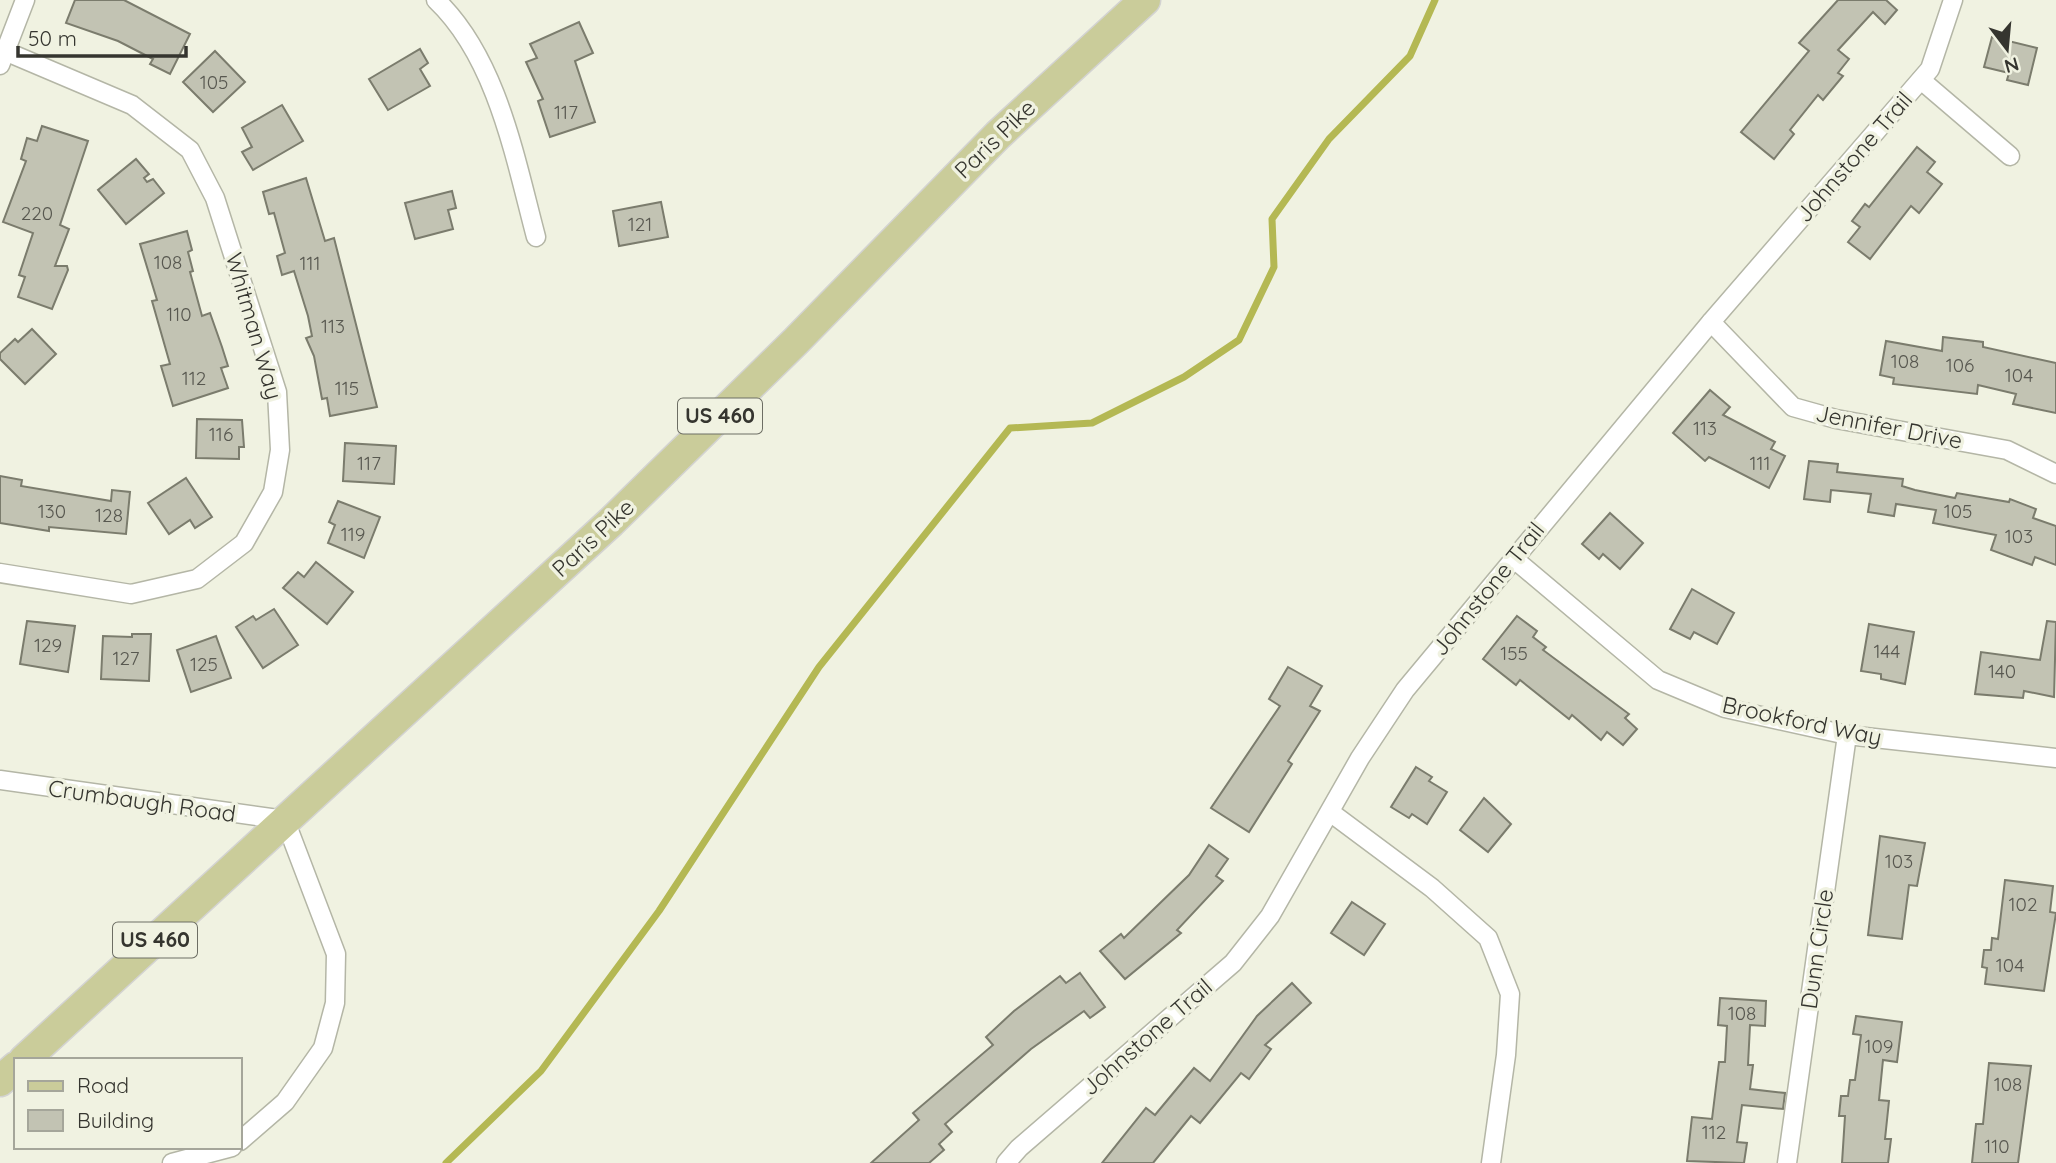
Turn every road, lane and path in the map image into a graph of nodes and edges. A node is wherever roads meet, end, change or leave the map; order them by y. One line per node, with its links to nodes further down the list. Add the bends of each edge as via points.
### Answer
1 (25, 0): 5 (street)
2 (436, 0): 8 (street, via 476,48 511,143)
3 (1145, 0): 17 (main road, Paris Pike / US 460, via 998,135 611,522)
4 (1953, 0): 6 (street, Johnstone Trail, via 1930,69)
5 (2, 54): 12 (street, Whitman Way, via 132,105 190,150 215,198 277,392 280,450 273,492 244,543 197,579 131,594)
6 (1921, 80): 7 (street); 9 (street, Johnstone Trail)
7 (2010, 156)
8 (537, 237)
9 (1711, 322): 10 (street, Jennifer Drive, via 1793,407 2007,450); 11 (street, Johnstone Trail)
10 (2056, 474)
11 (1513, 558): 13 (street, Brookford Way, via 1658,680 1725,708); 16 (street, Johnstone Trail, via 1405,690)
12 (0, 573)
13 (1847, 735): 14 (street, Brookford Way); 26 (street, Dunn Circle)
14 (2056, 758)
15 (0, 780): 17 (street, Crumbaugh Road)
16 (1329, 812): 24 (street, Johnstone Trail, via 1269,916 1233,963); 25 (street, via 1432,888 1488,938 1510,993)
17 (285, 820): 18 (main road, Paris Pike / US 460); 21 (street, via 336,954 335,1003 323,1048 285,1102)
18 (26, 1058)
19 (14, 1069): 20 (main road)
20 (0, 1081)
21 (242, 1139)
22 (224, 1149): 23 (street)
23 (172, 1163)
24 (1006, 1163)
25 (1491, 1163)
26 (1787, 1163)

